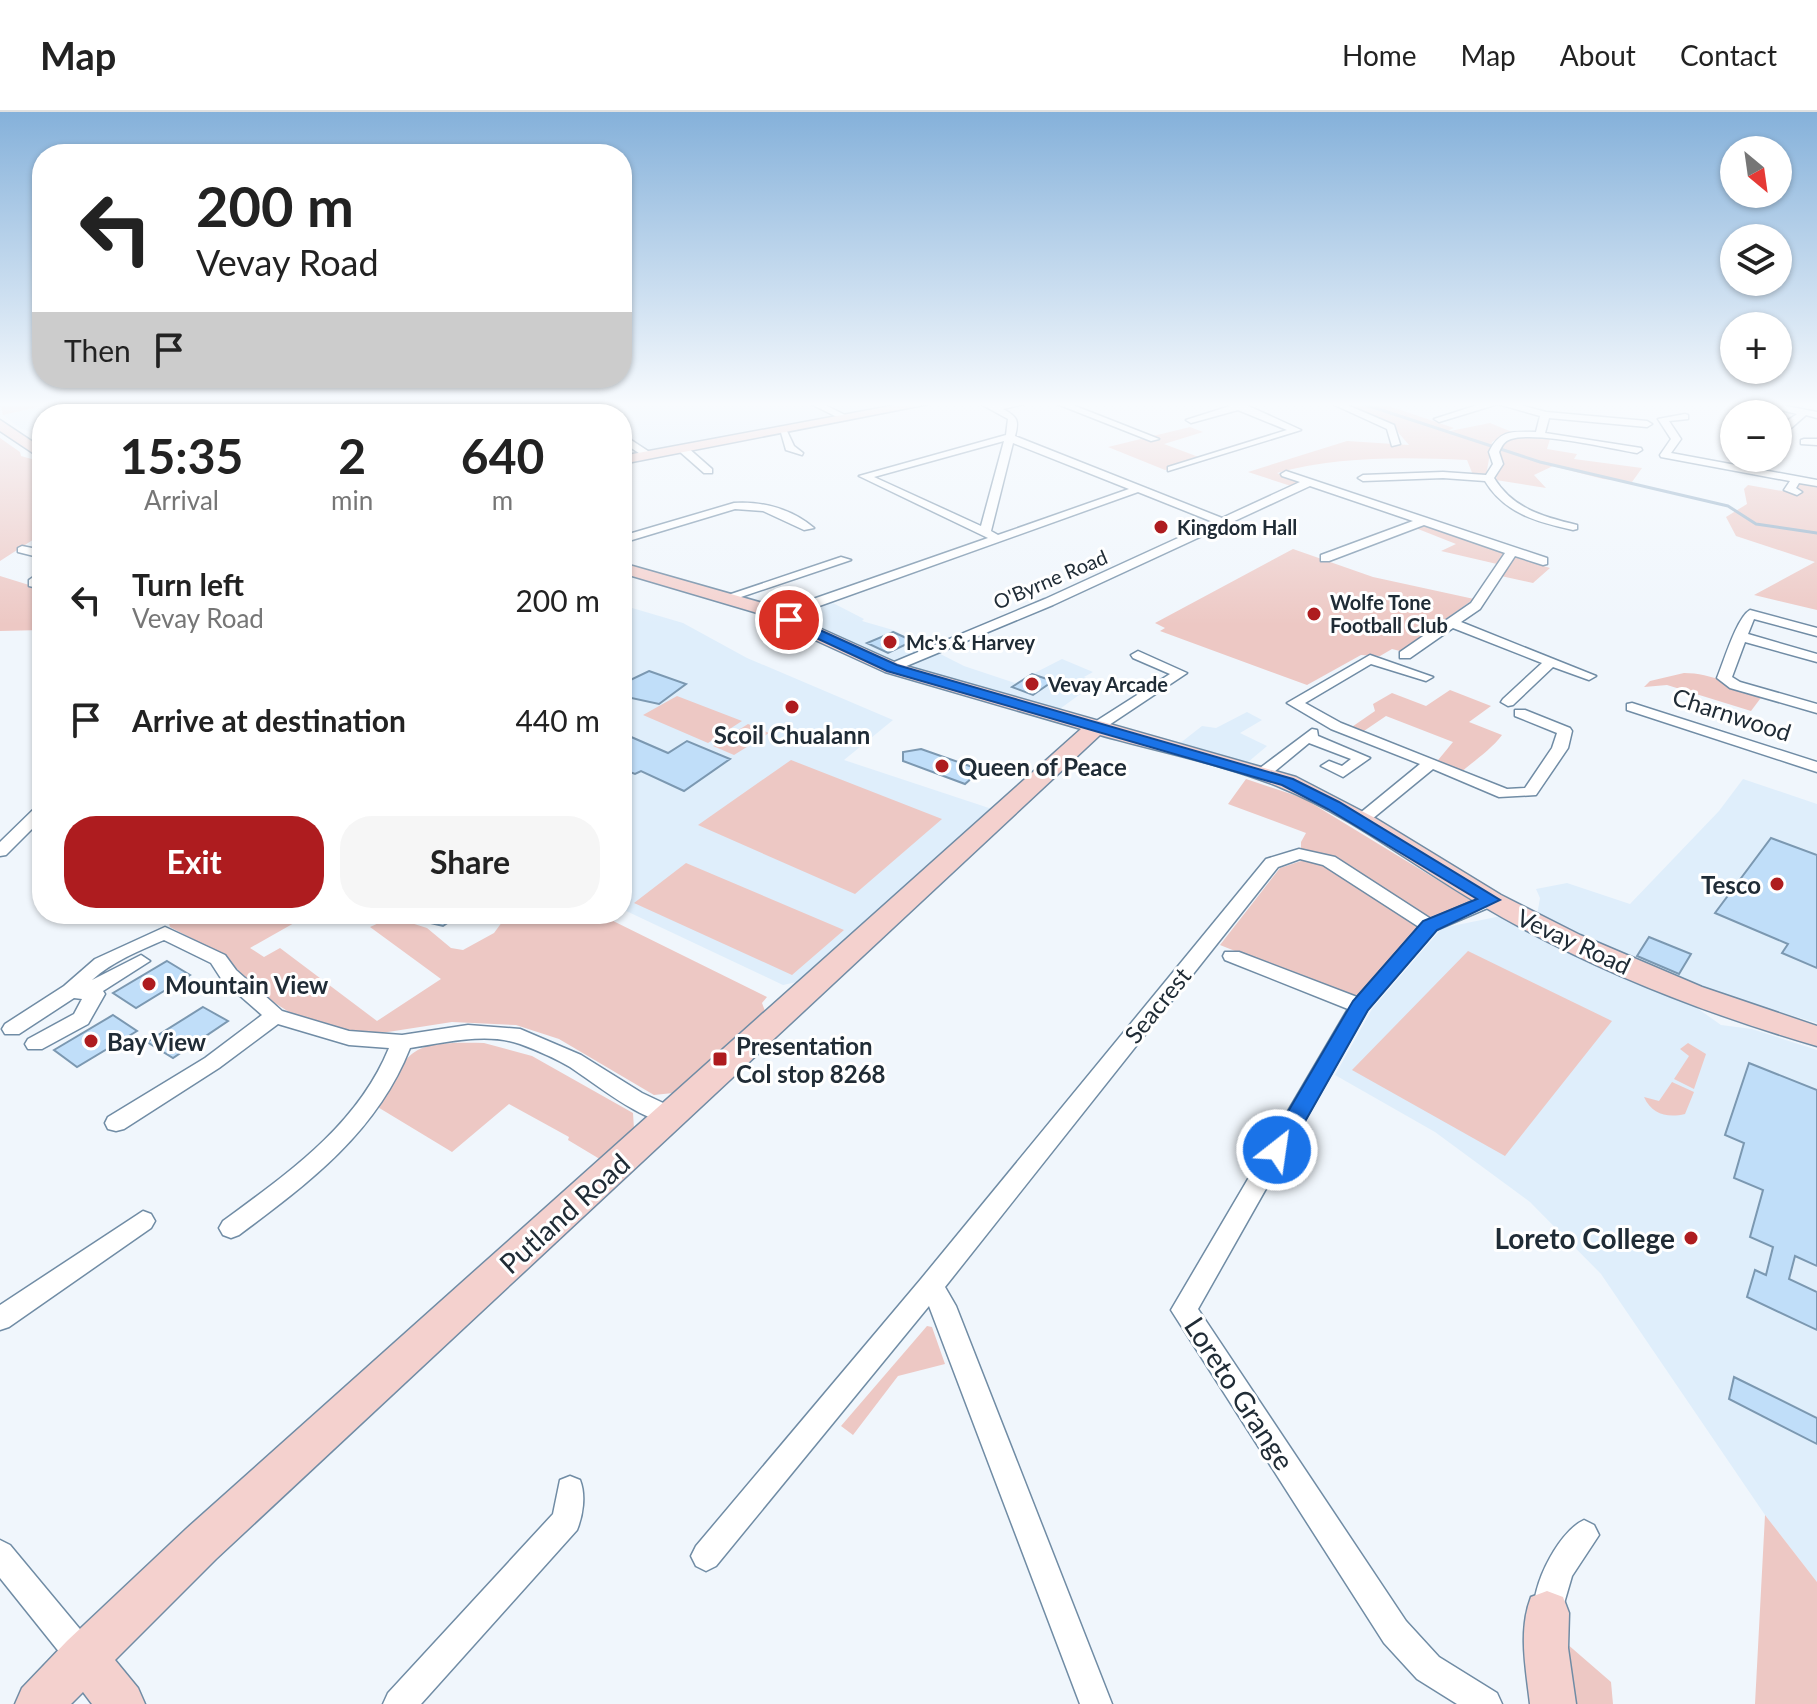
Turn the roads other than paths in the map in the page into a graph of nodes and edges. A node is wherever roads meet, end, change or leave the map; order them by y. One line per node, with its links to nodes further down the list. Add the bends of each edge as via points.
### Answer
1 (865, 476): 19 (street)
2 (995, 476): 19 (street)
3 (1105, 476): 13 (street)
4 (1293, 476): 11 (street)
5 (1409, 476): 8 (street)
6 (1463, 476): 9 (street)
7 (1784, 476): 10 (street)
8 (1363, 478)
9 (1489, 478): 17 (street, via 1498,497 1519,511)
10 (1797, 479): 12 (street); 14 (street, via 1789,490)
11 (1310, 482): 15 (street); 16 (street, O'Byrne Road)
12 (1817, 483)
13 (1138, 489): 16 (street); 21 (street)
14 (1797, 492)
15 (1423, 521): 23 (street); 25 (street)
16 (1222, 522): 38 (street, O'Byrne Road)
17 (1573, 527)
18 (808, 528): 20 (street, via 773,508 752,504)
19 (985, 531): 21 (street)
20 (632, 537)
21 (999, 539): 30 (street)
22 (22, 550): 24 (street)
23 (1512, 551): 27 (street); 31 (street, via 1476,606)
24 (32, 552)
25 (1325, 558)
26 (845, 560): 29 (street)
27 (1543, 561)
28 (632, 571): 29 (main road, Vevay Road)
29 (728, 597): 30 (main road, Vevay Road)
30 (778, 616): 38 (main road, Vevay Road)
31 (1451, 623): 35 (street); 37 (street)
32 (1817, 632): 33 (street, via 1750,614)
33 (1739, 636): 36 (street); 42 (street, Charnwood, via 1724,678)
34 (1138, 655): 43 (street, via 1180,673)
35 (1405, 655)
36 (1817, 658)
37 (1550, 662): 39 (street); 44 (street, via 1514,707 1565,731 1560,748 1530,792 1505,794)
38 (892, 668): 43 (main road, Vevay Road)
39 (1589, 676)
40 (1426, 677): 44 (street, via 1370,659 1294,703 1336,726)
41 (1632, 707): 46 (street, Charnwood)
42 (1817, 709)
43 (1095, 728): 47 (main road, Vevay Road); 63 (main road, Putland Road)
44 (1431, 763): 49 (street)
45 (1329, 766): 47 (street, via 1343,772 1364,752 1310,735)
46 (1817, 767)
47 (1262, 774): 49 (main road, Vevay Road, via 1312,793)
48 (32, 820): 50 (street)
49 (1360, 821): 51 (main road, Vevay Road)
50 (0, 851)
51 (1491, 900): 53 (street, Loreto Grange); 60 (main road, Vevay Road, via 1664,983)
52 (162, 924): 56 (street, via 84,974); 58 (street, via 218,959)
53 (1430, 926): 57 (street, Loreto Grange); 67 (street, Seacrest, via 1329,861 1299,854 1272,863)
54 (1232, 956): 57 (street)
55 (141, 961): 56 (street)
56 (78, 992): 59 (street); 62 (street, via 95,994 81,1019)
57 (1360, 1006): 79 (street, Loreto Grange, via 1184,1310 1395,1632 1436,1674)
58 (275, 1016): 61 (street, via 349,1038); 64 (street)
59 (12, 1029)
60 (1817, 1036)
61 (402, 1042): 63 (street, via 468,1032 520,1036 574,1060); 66 (street, via 392,1074 360,1118 305,1173)
62 (35, 1044)
63 (670, 1116): 74 (main road, Putland Road)
64 (116, 1123)
65 (143, 1221): 68 (street)
66 (231, 1228)
67 (930, 1287): 72 (street, Seacrest); 78 (street, via 944,1306)
68 (0, 1319)
69 (570, 1490): 77 (street, via 567,1520)
70 (1584, 1535): 73 (street, via 1559,1569)
71 (0, 1555): 74 (street)
72 (706, 1556)
73 (1547, 1613): 80 (main road)
74 (83, 1657): 75 (main road, Putland Road); 76 (main road)
75 (38, 1704)
76 (122, 1704)
77 (399, 1704)
78 (1096, 1704)
79 (1486, 1704)
80 (1553, 1704)

